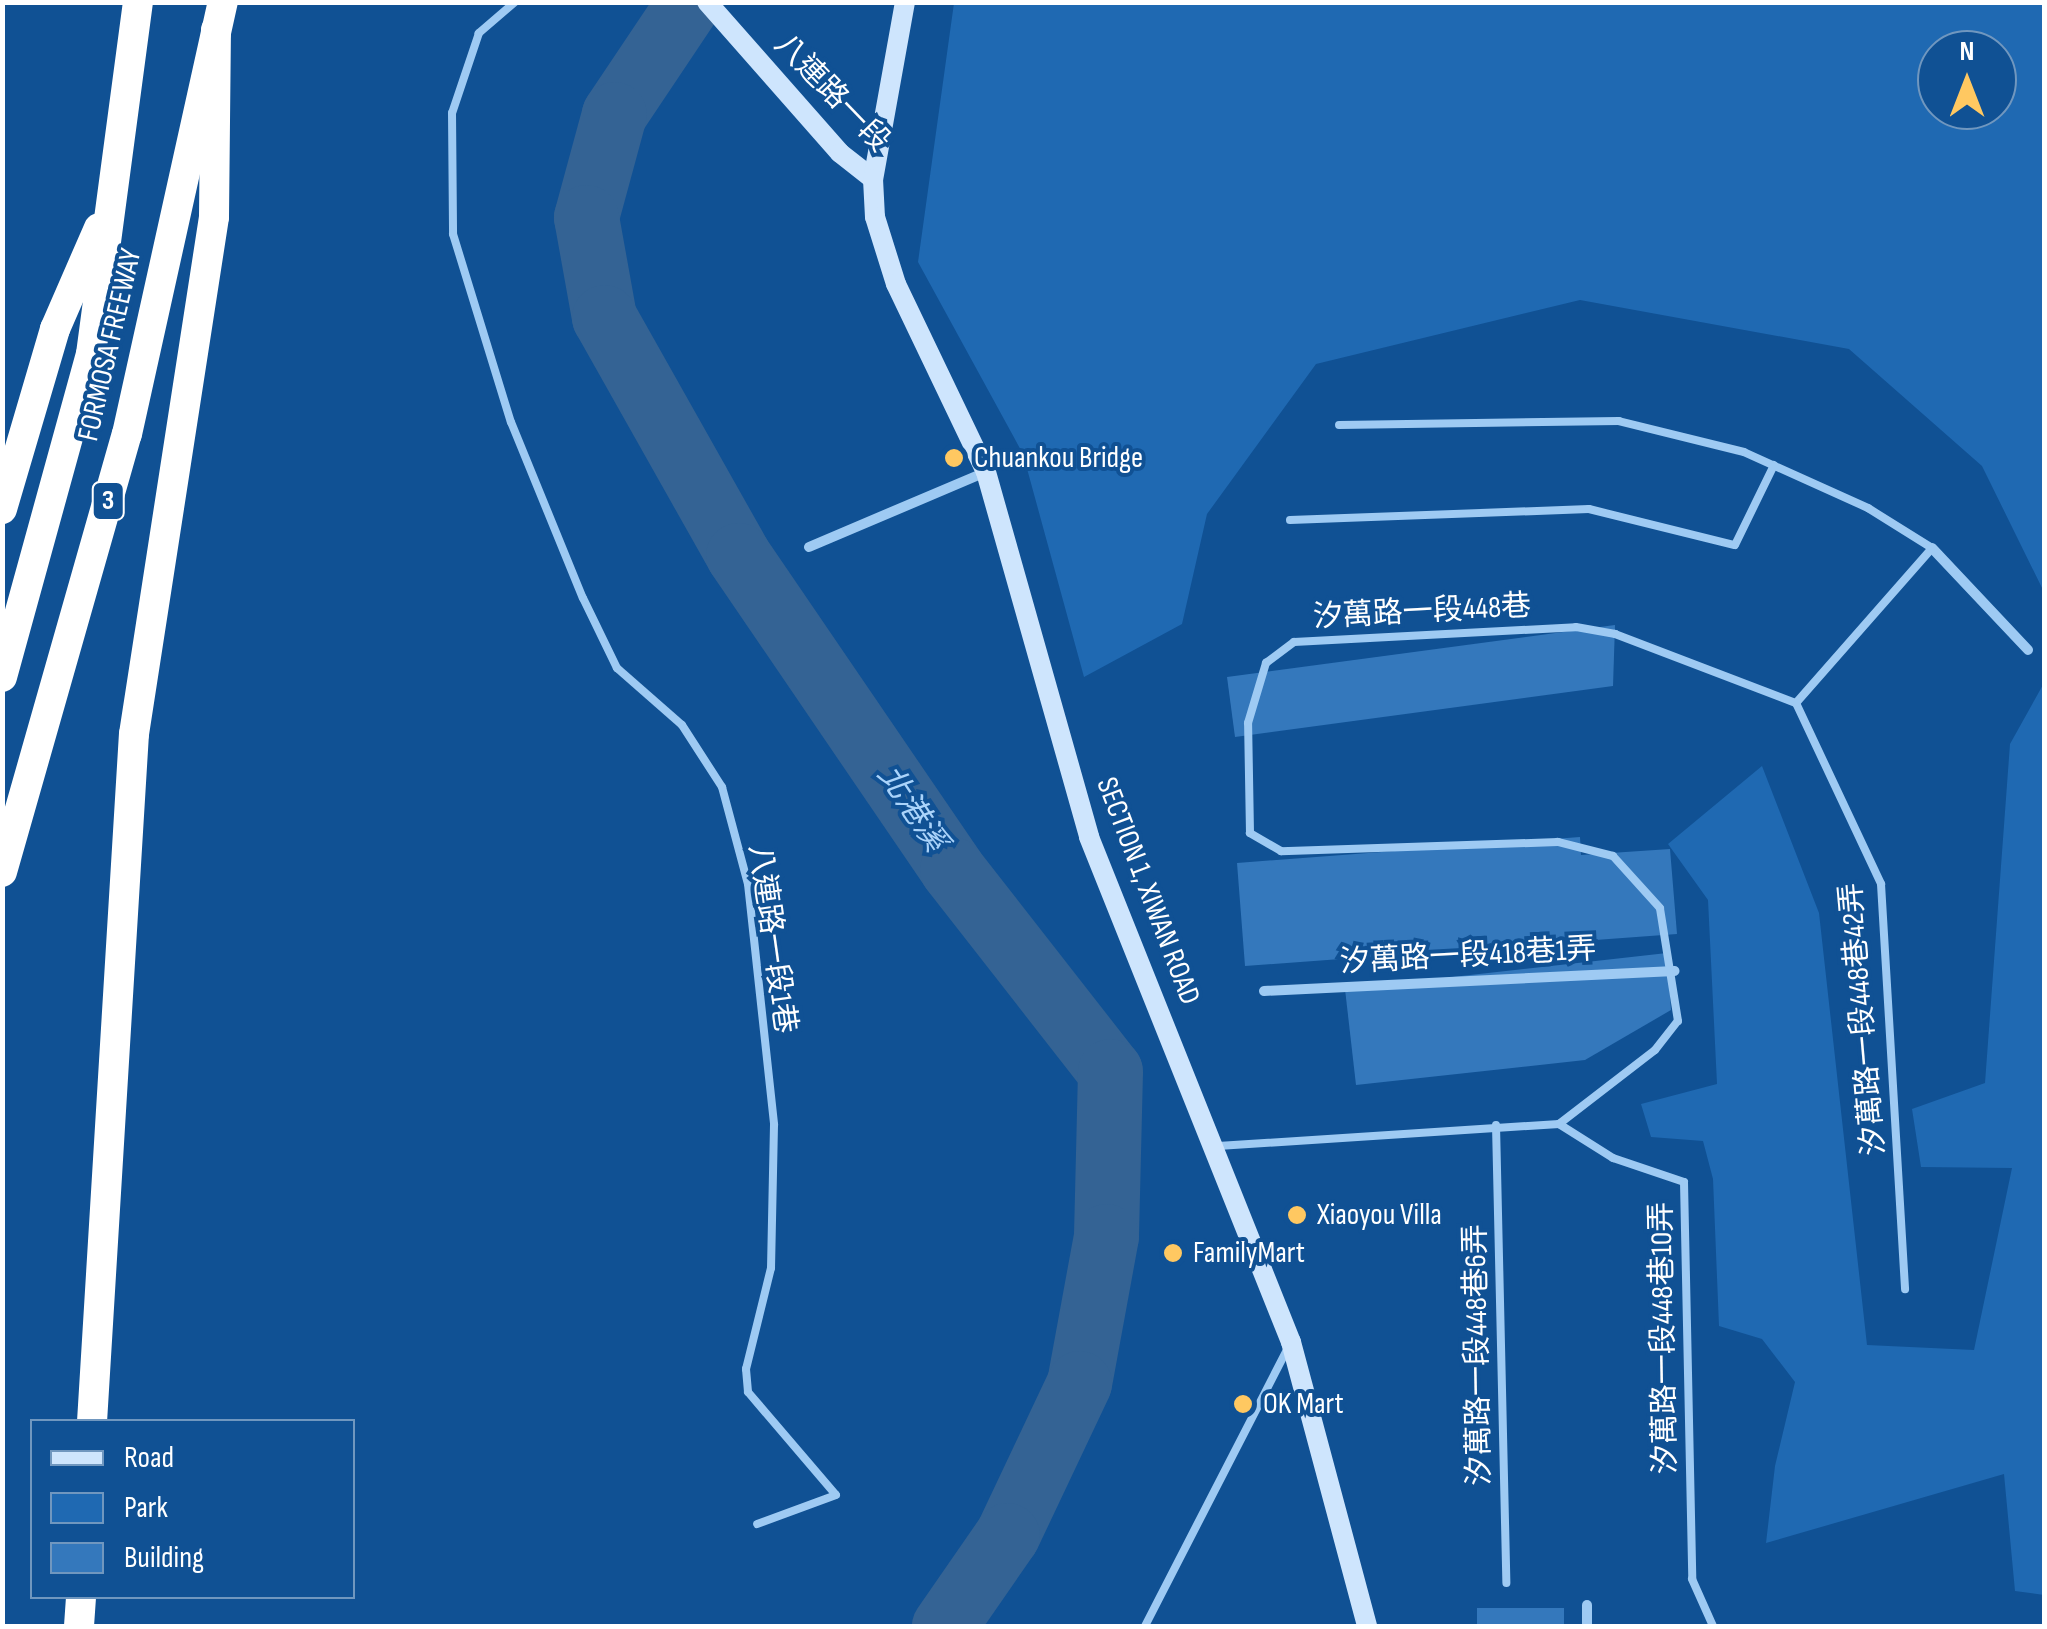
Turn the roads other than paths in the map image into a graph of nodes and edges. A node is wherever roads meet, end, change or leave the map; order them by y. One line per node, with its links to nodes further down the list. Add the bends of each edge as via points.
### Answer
1 (138, 2): 8 (highway, FORMOSA FREEWAY / 3)
2 (515, 2): 28 (lane, 八連路一段1巷, via 479,33 452,113 453,234 511,422 583,598 616,668 682,725 722,787 748,884 774,1124 771,1268 746,1369 748,1392 836,1495)
3 (707, 2): 7 (street, 八連路一段, via 840,153)
4 (905, 2): 7 (street, SECTION 1, XIWAN ROAD)
5 (219, 16): 6 (highway, FORMOSA FREEWAY / 3)
6 (206, 130): 19 (highway, FORMOSA FREEWAY / 3, via 128,434); 27 (highway, via 214,217 134,734)
7 (873, 180): 11 (street, SECTION 1, XIWAN ROAD, via 875,217 896,284)
8 (116, 189): 12 (highway, via 55,329); 17 (highway, FORMOSA FREEWAY / 3, via 91,354)
9 (1340, 426): 10 (lane, via 1619,421)
10 (1774, 464): 13 (lane, via 1735,545 1589,509); 15 (lane, via 1868,508)
11 (986, 472): 14 (street); 24 (street, SECTION 1, XIWAN ROAD, via 1090,837)
12 (2, 509)
13 (1290, 520)
14 (809, 547)
15 (1932, 548): 16 (street); 18 (lane)
16 (2028, 650)
17 (2, 678)
18 (1796, 704): 20 (lane, 汐萬路一段448巷, via 1614,634 1576,626 1294,642 1266,663 1255,683 1248,723 1250,833 1281,851 1558,842 1590,848 1621,863 1660,908); 25 (lane, 汐萬路一段448巷42弄, via 1881,884)
19 (2, 872)
20 (1675, 971): 21 (street, 汐萬路一段418巷1弄); 22 (lane, 汐萬路一段448巷, via 1678,1021 1655,1050)
21 (1264, 991)
22 (1558, 1124): 23 (lane); 38 (lane, 汐萬路一段448巷10弄, via 1613,1158 1684,1182 1692,1579)
23 (1496, 1125): 24 (lane); 29 (lane, 汐萬路一段448巷6弄)
24 (1218, 1146): 26 (street, SECTION 1, XIWAN ROAD)
25 (1905, 1289)
26 (1291, 1342): 35 (lane); 36 (street, SECTION 1, XIWAN ROAD)
27 (92, 1419)
28 (756, 1524)
29 (1506, 1583)
30 (81, 1599): 33 (highway)
31 (98, 1599): 34 (highway)
32 (1587, 1605): 37 (street)
33 (78, 1626)
34 (100, 1626)
35 (1146, 1626)
36 (1367, 1626)
37 (1587, 1626)
38 (1714, 1626)

